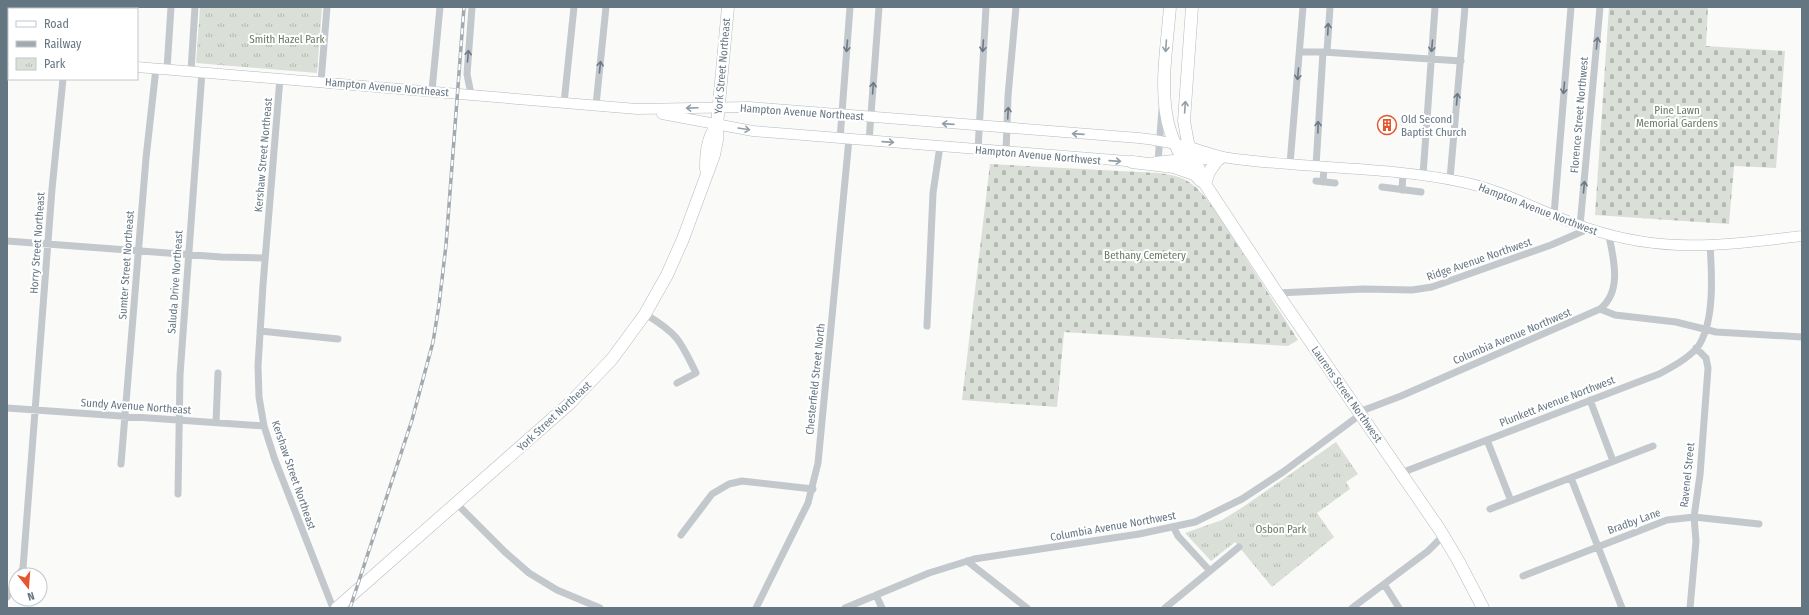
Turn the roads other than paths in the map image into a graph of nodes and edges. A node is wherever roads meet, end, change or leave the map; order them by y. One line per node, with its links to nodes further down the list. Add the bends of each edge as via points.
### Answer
1 (171, 7): 27 (street)
2 (196, 7): 28 (street)
3 (327, 7): 31 (street)
4 (440, 7): 32 (street)
5 (472, 7): 33 (street, one-way to 5, via 467,74)
6 (574, 7): 35 (street)
7 (606, 7): 36 (street, one-way to 7)
8 (728, 7): 37 (main road, York Street Northeast)
9 (850, 7): 39 (street, Chesterfield Street North, one-way to 39)
10 (879, 7): 40 (street, one-way to 10)
11 (986, 7): 42 (street, one-way to 42)
12 (1016, 7): 45 (street, one-way to 12)
13 (1170, 7): 34 (main road, Laurens Street Northwest, one-way to 34)
14 (1192, 7): 44 (main road, Laurens Street Northwest, one-way to 14)
15 (1303, 7): 21 (street)
16 (1330, 7): 22 (street, one-way to 16)
17 (1434, 7): 23 (street, one-way to 23)
18 (1465, 7): 24 (street)
19 (1571, 7): 71 (street, Florence Street Northwest, one-way to 71)
20 (1600, 7): 72 (street, Florence Street Northwest, one-way to 20)
21 (1300, 52): 22 (street); 58 (street, one-way to 58)
22 (1325, 52): 23 (street); 59 (street, one-way to 22)
23 (1431, 60): 24 (street); 62 (street)
24 (1461, 61): 63 (street, one-way to 24)
25 (138, 67): 26 (street, Hampton Avenue Northeast)
26 (156, 68): 27 (street, Hampton Avenue Northeast); 78 (street, Sumter Street Northeast)
27 (167, 69): 28 (street, Hampton Avenue Northeast)
28 (196, 72): 29 (street, Hampton Avenue Northeast); 79 (street, Saluda Drive Northeast)
29 (280, 78): 31 (street, Hampton Avenue Northeast); 80 (street, Kershaw Street Northeast)
30 (63, 80): 76 (street, Horry Street Northeast)
31 (321, 82): 32 (street, Hampton Avenue Northeast)
32 (432, 90): 33 (street, Hampton Avenue Northeast)
33 (471, 94): 35 (street, Hampton Avenue Northeast)
34 (1164, 97): 43 (main road, Laurens Street Northwest); 48 (street, Laurens Street Northwest)
35 (564, 103): 36 (street, Hampton Avenue Northeast)
36 (596, 105): 38 (street, Hampton Avenue Northeast)
37 (719, 108): 38 (street, Hampton Avenue Northeast, one-way to 38); 39 (street, Hampton Avenue Northeast, via 749,107); 41 (main road, York Street Northeast)
38 (636, 109): 41 (street, Hampton Avenue Northeast)
39 (842, 115): 40 (street, Hampton Avenue Northeast); 46 (street, Chesterfield Street North)
40 (871, 118): 42 (street, Hampton Avenue Northwest, one-way to 40); 47 (street)
41 (717, 125): 46 (street, Hampton Avenue Northeast, one-way to 46, via 753,131); 83 (main road, York Street Northeast, via 709,138 706,174 673,262)
42 (980, 126): 45 (street, Hampton Avenue Northwest); 52 (street)
43 (1168, 126): 44 (main road, via 1175,129); 49 (main road, Laurens Street Northwest)
44 (1185, 126): 51 (main road, Laurens Street Northwest)
45 (1007, 128): 48 (street, Hampton Avenue Northwest, one-way to 45); 53 (street)
46 (845, 139): 47 (street, Hampton Avenue Northwest); 106 (street, Chesterfield Street North, via 819,455)
47 (869, 141): 50 (street, Hampton Avenue Northwest, one-way to 50)
48 (1159, 141): 49 (street, Hampton Avenue Northwest); 57 (street, Laurens Street Northwest)
49 (1174, 144): 51 (street, Hampton Avenue Northwest); 55 (main road, Laurens Street Northwest)
50 (940, 146): 52 (street, Hampton Avenue Northwest); 84 (street, via 933,193)
51 (1190, 147): 54 (street, Hampton Avenue Northwest); 55 (main road, Laurens Street Northwest)
52 (978, 150): 53 (street, Hampton Avenue Northwest)
53 (1006, 152): 56 (street, Hampton Avenue Northwest, one-way to 56)
54 (1222, 158): 55 (street, Hampton Avenue Northwest); 58 (street, Hampton Avenue Northwest); 67 (main road, via 1209,172)
55 (1188, 159): 57 (street, Hampton Avenue Northwest); 61 (main road, Laurens Street Northwest); 67 (main road, Laurens Street Northwest)
56 (1132, 162): 57 (street, Hampton Avenue Northwest); 61 (main road, via 1174,167)
57 (1158, 162)
58 (1290, 164): 59 (street, Hampton Avenue Northwest)
59 (1320, 166): 60 (street, Hampton Avenue Northwest); 65 (street)
60 (1403, 173): 62 (street, Hampton Avenue Northwest); 69 (street)
61 (1194, 174): 67 (main road, Laurens Street Northwest)
62 (1423, 175): 63 (street, Hampton Avenue Northwest)
63 (1450, 179): 71 (street, Hampton Avenue Northwest, via 1486,188)
64 (1316, 181): 65 (street)
65 (1323, 182): 66 (street)
66 (1336, 183)
67 (1205, 184): 81 (main road, Laurens Street Northwest)
68 (1382, 187): 69 (street)
69 (1402, 190): 70 (street)
70 (1421, 192)
71 (1554, 214): 72 (street, Hampton Avenue Northwest)
72 (1584, 227): 73 (street, Hampton Avenue Northwest); 81 (street, Ridge Avenue Northwest, via 1551,245 1432,287 1412,290 1364,289)
73 (1609, 236): 77 (street, Hampton Avenue Northwest, via 1663,245); 82 (street, via 1614,288 1608,302)
74 (1802, 236): 77 (street, Hampton Avenue Northwest)
75 (7, 241): 76 (street)
76 (48, 245): 78 (street); 94 (street, Horry Street Northeast)
77 (1710, 245): 85 (street, via 1710,304)
78 (138, 251): 79 (street); 96 (street, Sumter Street Northeast)
79 (188, 254): 80 (street); 97 (street, Saluda Drive Northeast)
80 (266, 258): 86 (street, Kershaw Street Northeast)
81 (1277, 293): 95 (main road, Laurens Street Northwest)
82 (1600, 310): 85 (street, via 1615,315 1676,322); 95 (street, Columbia Avenue Northwest)
83 (645, 314): 91 (street, via 677,337 696,373); 109 (main road, York Street Northeast, via 612,359 584,390)
84 (927, 326)
85 (1706, 330): 87 (street); 89 (street, Plunkett Avenue Northwest)
86 (260, 331): 88 (street); 99 (street, Kershaw Street Northeast, via 258,382)
87 (1802, 337)
88 (338, 339)
89 (1696, 348): 92 (street, Plunkett Avenue Northwest, via 1668,369); 111 (street, Ravenel Street, via 1706,358 1708,368 1700,475)
90 (218, 373): 98 (street)
91 (677, 383)
92 (1590, 400): 100 (street, Plunkett Avenue Northwest); 102 (street)
93 (7, 408): 94 (street, Sundy Avenue Northeast)
94 (35, 409): 96 (street, Sundy Avenue Northeast); 119 (street, Horry Street Northeast)
95 (1360, 413): 104 (main road, Laurens Street Northwest); 113 (street, Columbia Avenue Northwest, via 1283,472 1242,499 1203,519)
96 (125, 416): 97 (street, Sundy Avenue Northeast); 103 (street, Sumter Street Northeast)
97 (178, 420): 98 (street, Sundy Avenue Northeast); 107 (street, Saluda Drive Northeast)
98 (216, 423): 99 (street, Sundy Avenue Northeast)
99 (264, 426): 124 (street, Kershaw Street Northeast)
100 (1487, 440): 104 (street, Plunkett Avenue Northwest); 108 (street)
101 (1652, 446): 102 (street)
102 (1613, 461): 105 (street)
103 (121, 464)
104 (1401, 473): 115 (main road, Laurens Street Northwest)
105 (1571, 478): 108 (street); 117 (street)
106 (813, 489): 114 (street, via 742,481 729,484 712,494); 127 (street, Chesterfield Street North, via 801,520)
107 (178, 494)
108 (1511, 501): 110 (street)
109 (457, 504): 125 (main road, York Street Northeast); 126 (street, via 529,573 557,590)
110 (1490, 509)
111 (1694, 517): 112 (street, Bradby Lane); 117 (street, Bradby Lane, via 1659,522); 136 (street, Ravenel Street, via 1696,541)
112 (1759, 524)
113 (1174, 528): 118 (street, Columbia Avenue Northwest); 120 (street, via 1178,536)
114 (681, 535)
115 (1443, 536): 122 (street, via 1428,551); 134 (main road, Laurens Street Northwest)
116 (1239, 547): 120 (street)
117 (1598, 547): 121 (street, Bradby Lane); 135 (street)
118 (967, 561): 123 (street, Columbia Avenue Northwest, via 929,573); 130 (street)
119 (22, 567)
120 (1210, 571): 131 (street)
121 (1523, 576)
122 (1384, 584): 132 (street); 133 (street)
123 (876, 595): 128 (street, Columbia Avenue Northwest); 129 (street)
124 (333, 608)
125 (337, 608)
126 (600, 608)
127 (756, 608)
128 (845, 608)
129 (882, 608)
130 (1027, 608)
131 (1165, 608)
132 (1352, 608)
133 (1399, 608)
134 (1482, 608)
135 (1622, 608)
136 (1690, 608)

